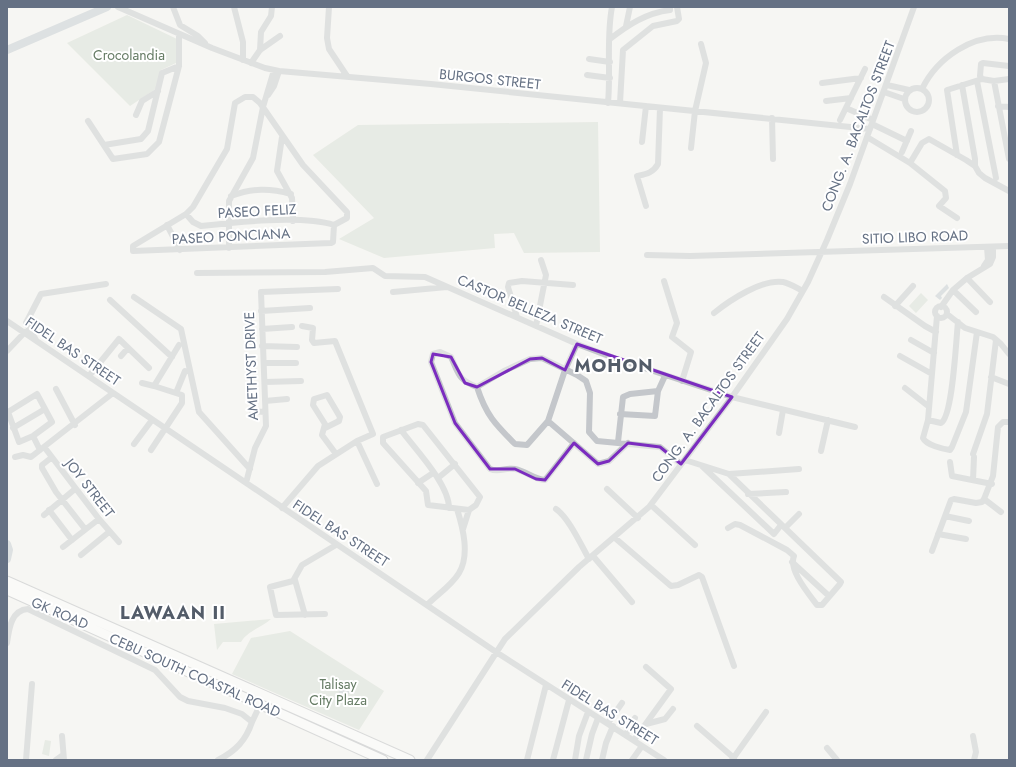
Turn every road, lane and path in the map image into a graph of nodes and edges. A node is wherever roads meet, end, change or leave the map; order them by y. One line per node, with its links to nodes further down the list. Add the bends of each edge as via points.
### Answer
1 (118, 7): 12 (street, BURGOS STREET)
2 (173, 7): 17 (street, via 180,25 198,36)
3 (234, 7): 20 (street, via 243,42)
4 (272, 7): 18 (street, via 271,16 262,32)
5 (329, 7): 28 (street, via 329,49)
6 (612, 7): 15 (street)
7 (630, 7): 11 (street)
8 (670, 7): 11 (street, via 670,10 648,15)
9 (677, 7): 45 (street, via 677,21 652,26 622,50)
10 (914, 7): 35 (street, CONG. A. BACALTOS STREET)
11 (626, 26): 15 (street)
12 (180, 34): 17 (street, BURGOS STREET); 23 (street)
13 (280, 36): 18 (street)
14 (1009, 39): 37 (street, via 985,40 963,46 950,54 930,73)
15 (610, 40): 21 (street)
16 (701, 44): 52 (street, via 706,63)
17 (206, 45): 20 (street, BURGOS STREET)
18 (260, 50): 22 (street)
19 (589, 59): 21 (street)
20 (243, 60): 22 (street, BURGOS STREET)
21 (610, 62): 29 (street)
22 (251, 63): 26 (street, BURGOS STREET)
23 (179, 66): 39 (street, via 162,73); 66 (street, via 160,142 146,154 114,159)
24 (1009, 66): 32 (street, via 983,63)
25 (865, 69): 30 (street)
26 (277, 70): 28 (street, BURGOS STREET); 48 (street, via 268,85)
27 (587, 75): 29 (street)
28 (347, 76): 43 (street, BURGOS STREET)
29 (610, 78): 43 (street)
30 (861, 78): 34 (street); 41 (street)
31 (1009, 79): 33 (street)
32 (979, 80): 33 (street); 36 (street); 74 (street)
33 (994, 81): 47 (street)
34 (822, 83)
35 (887, 85): 38 (street); 40 (street, CONG. A. BACALTOS STREET)
36 (962, 85): 69 (street, via 947,90); 73 (street)
37 (922, 89): 38 (street); 42 (street, via 929,100 922,111 908,109)
38 (909, 90): 42 (street)
39 (158, 91): 53 (street, via 142,101); 66 (street, via 145,136 141,139)
40 (884, 92): 42 (street); 59 (street, CONG. A. BACALTOS STREET)
41 (851, 98): 44 (street); 51 (street)
42 (904, 99)
43 (608, 102): 45 (street, BURGOS STREET)
44 (826, 102)
45 (620, 103): 46 (street, BURGOS STREET)
46 (646, 106): 50 (street, BURGOS STREET); 65 (street)
47 (998, 106): 49 (street); 57 (street)
48 (263, 107): 61 (street); 77 (street, via 253,158); 79 (street, via 249,96 235,103 227,149 193,207)
49 (1009, 107)
50 (660, 108): 52 (street, BURGOS STREET); 78 (street, via 658,164 655,170 637,176)
51 (846, 108): 55 (street); 59 (street)
52 (695, 111): 54 (street, BURGOS STREET); 67 (street)
53 (136, 115)
54 (772, 118): 59 (street, BURGOS STREET); 70 (street)
55 (840, 120)
56 (88, 121): 66 (street)
57 (1001, 122): 58 (street); 63 (street)
58 (1009, 123)
59 (872, 124): 62 (street, CONG. A. BACALTOS STREET); 64 (street)
60 (911, 131): 64 (street)
61 (282, 137): 76 (street, via 277,171); 84 (street, via 303,165 347,212 347,218)
62 (867, 137): 72 (street); 89 (street, CONG. A. BACALTOS STREET)
63 (1007, 137): 71 (street)
64 (907, 141): 68 (street)
65 (642, 142)
66 (104, 145)
67 (691, 148)
68 (902, 152)
69 (958, 155): 72 (street, via 929,139 920,146); 73 (street)
70 (773, 159)
71 (1009, 159)
72 (910, 163): 80 (street, via 945,191 946,198 939,206)
73 (975, 166): 75 (street, via 985,178)
74 (996, 178)
75 (1009, 191)
76 (291, 194): 77 (street, via 260,189); 81 (street)
77 (231, 196): 82 (street, via 228,207)
78 (646, 206)
79 (186, 214): 82 (street, PASEO FELIZ, via 201,226); 83 (street)
80 (957, 218)
81 (293, 221): 82 (street, PASEO FELIZ); 84 (street, PASEO FELIZ, via 321,221)
82 (229, 223): 87 (street)
83 (167, 225): 88 (street); 88 (street, PASEO PONCIANA, via 132,249 135,252)
84 (334, 225): 87 (street, PASEO PONCIANA, via 334,240 331,243)
85 (1009, 246): 86 (street, SITIO LIBO ROAD)
86 (992, 247): 89 (street, SITIO LIBO ROAD); 93 (street, via 990,264)
87 (229, 248): 88 (street, PASEO PONCIANA)
88 (180, 250)
89 (822, 251): 90 (street, SITIO LIBO ROAD); 102 (street, CONG. A. BACALTOS STREET)
90 (647, 255)
91 (541, 260): 95 (street, via 545,269)
92 (196, 273): 98 (street, CASTOR BELLEZA STREET, via 325,272 372,268 386,276 425,277)
93 (967, 278): 101 (street); 107 (street)
94 (664, 282): 150 (street, via 677,323 672,337 691,352)
95 (544, 283): 97 (street); 116 (street, via 508,283); 120 (street)
96 (106, 284): 126 (street, via 41,294 26,323)
97 (573, 285)
98 (448, 286): 103 (street); 116 (street, CASTOR BELLEZA STREET)
99 (913, 286): 108 (street)
100 (338, 289): 111 (street, AMETHYST DRIVE, via 261,292)
101 (953, 290): 109 (street); 112 (street)
102 (802, 291): 113 (street, via 783,282 761,284); 161 (street, CONG. A. BACALTOS STREET, via 787,319)
103 (393, 292)
104 (134, 297): 198 (street, via 181,329 199,412)
105 (884, 297): 108 (street)
106 (110, 300): 139 (street)
107 (990, 302)
108 (894, 306): 124 (street)
109 (941, 307): 114 (street, via 946,309); 115 (street, via 936,311)
110 (310, 308): 111 (street)
111 (261, 311): 122 (street, AMETHYST DRIVE)
112 (976, 312)
113 (714, 313)
114 (947, 314): 115 (street, via 941,318); 118 (street)
115 (937, 316): 124 (street)
116 (517, 318): 120 (street, CASTOR BELLEZA STREET)
117 (7, 321): 123 (street, FIDEL BAS STREET)
118 (958, 322): 125 (street, via 965,328); 172 (street, via 951,399 943,421 940,423)
119 (302, 326): 183 (street, via 314,328 314,343 335,341 373,434)
120 (536, 326): 129 (street, CASTOR BELLEZA STREET)
121 (292, 327): 122 (street)
122 (262, 329): 131 (street, AMETHYST DRIVE)
123 (25, 332): 126 (street, FIDEL BAS STREET); 134 (street)
124 (936, 332): 135 (street)
125 (977, 332): 128 (street); 172 (street, via 966,412 950,450 922,443)
126 (36, 340): 146 (street, FIDEL BAS STREET)
127 (911, 340): 135 (street)
128 (996, 340): 136 (street); 147 (street)
129 (577, 344): 143 (street); 150 (street, CASTOR BELLEZA STREET)
130 (179, 345): 139 (street)
131 (262, 346): 132 (street); 140 (street, AMETHYST DRIVE)
132 (296, 346)
133 (128, 348): 137 (street); 142 (street); 146 (street, via 118,340)
134 (7, 351)
135 (934, 353): 145 (street)
136 (1009, 354)
137 (121, 356)
138 (900, 356): 145 (street)
139 (172, 357): 154 (street)
140 (264, 363): 141 (street); 151 (street, AMETHYST DRIVE)
141 (296, 363)
142 (150, 368)
143 (565, 370): 155 (street, via 542,358 530,359); 173 (street); 184 (street, via 586,381 590,393 589,432 597,441)
144 (185, 371): 160 (street)
145 (932, 374): 164 (street)
146 (88, 376): 159 (street, FIDEL BAS STREET)
147 (991, 377): 153 (street); 203 (street, via 987,414 974,456)
148 (664, 378): 158 (street)
149 (301, 381): 151 (street)
150 (682, 381): 161 (street, CASTOR BELLEZA STREET)
151 (265, 382): 163 (street, AMETHYST DRIVE)
152 (142, 383): 154 (street)
153 (1009, 384)
154 (154, 386): 160 (street)
155 (477, 387): 173 (street, via 487,414 515,444 527,445); 185 (street, via 464,382 451,357 440,352 434,354 431,362 455,423 490,469 496,472 507,468 515,469 544,480)
156 (905, 388): 164 (street)
157 (56, 389): 175 (street)
158 (658, 392): 169 (street, via 625,395); 169 (street, via 655,416)
159 (113, 393): 170 (street, FIDEL BAS STREET); 175 (street)
160 (176, 393): 178 (street, via 182,395 182,403)
161 (732, 397): 166 (street, CASTOR BELLEZA STREET); 194 (street, CONG. A. BACALTOS STREET)
162 (287, 400): 163 (street)
163 (265, 401): 168 (street, AMETHYST DRIVE)
164 (928, 406): 172 (street)
165 (45, 409): 177 (street); 177 (street, via 37,394 8,412); 182 (street, via 52,422)
166 (783, 410): 171 (street, CASTOR BELLEZA STREET); 181 (street)
167 (252, 411): 168 (street)
168 (265, 412): 198 (street, AMETHYST DRIVE, via 266,426 255,448)
169 (620, 414): 184 (street)
170 (152, 420): 178 (street, FIDEL BAS STREET); 187 (street)
171 (828, 420): 176 (street, CASTOR BELLEZA STREET); 190 (street)
172 (928, 420)
173 (548, 421): 185 (street)
174 (1009, 422): 207 (street, via 1001,423 998,427)
175 (75, 425): 188 (street)
176 (855, 426)
177 (13, 428): 182 (street, via 19,442)
178 (164, 428): 189 (street); 204 (street, FIDEL BAS STREET)
179 (325, 428): 179 (street, via 312,402 326,395 340,417 339,421); 191 (street, via 322,435)
180 (401, 430): 196 (street, via 418,424 423,425); 200 (street); 205 (street, via 384,436 382,442)
181 (779, 433)
182 (33, 436): 188 (street, JOY STREET)
183 (357, 441): 191 (street); 206 (street)
184 (618, 442): 186 (street)
185 (574, 443): 186 (street, via 598,464 609,461)
186 (628, 443): 194 (street, via 660,447)
187 (134, 444)
188 (42, 449): 192 (street, via 31,457); 193 (street, JOY STREET)
189 (151, 450)
190 (821, 451)
191 (336, 454): 215 (street, via 318,466)
192 (15, 457)
193 (51, 458): 208 (street, JOY STREET); 212 (street, via 42,467)
194 (683, 462): 197 (street); 214 (street, CONG. A. BACALTOS STREET)
195 (950, 462): 203 (street, via 952,476)
196 (455, 464): 202 (street); 220 (street, via 480,497 476,505)
197 (700, 465): 201 (street); 233 (street)
198 (250, 469): 204 (street, AMETHYST DRIVE)
199 (799, 469): 201 (street)
200 (433, 473): 202 (street); 205 (street)
201 (729, 474): 211 (street)
202 (438, 478): 216 (street, via 447,495)
203 (973, 480): 207 (street)
204 (246, 483): 215 (street, FIDEL BAS STREET)
205 (418, 483): 216 (street, via 426,491 428,504)
206 (377, 484)
207 (992, 484): 213 (street)
208 (75, 489): 212 (street); 226 (street, JOY STREET)
209 (607, 489): 225 (street)
210 (786, 492): 211 (street)
211 (748, 494): 228 (street)
212 (61, 499): 219 (street); 230 (street)
213 (984, 499): 221 (street); 224 (street, via 976,503 951,500)
214 (651, 505): 225 (street, CONG. A. BACALTOS STREET); 241 (street)
215 (282, 508): 240 (street, FIDEL BAS STREET)
216 (449, 508): 217 (street)
217 (457, 509): 220 (street); 231 (street)
218 (556, 509): 246 (street)
219 (49, 510): 223 (street); 236 (street)
220 (469, 510): 231 (street)
221 (1001, 512)
222 (799, 514): 228 (street)
223 (44, 515)
224 (944, 516): 227 (street); 234 (street)
225 (638, 518): 235 (street, CONG. A. BACALTOS STREET)
226 (98, 519): 230 (street); 232 (street, JOY STREET)
227 (969, 521)
228 (783, 526): 233 (street); 242 (street)
229 (728, 528): 237 (street, via 735,524 740,525)
230 (85, 529): 236 (street)
231 (463, 529): 253 (street, via 463,561 460,571)
232 (109, 532): 239 (street, JOY STREET); 245 (street)
233 (774, 534): 237 (street)
234 (938, 534): 238 (street); 244 (street)
235 (616, 538): 246 (street, CONG. A. BACALTOS STREET); 259 (street, via 671,586 699,575 702,577)
236 (72, 540): 243 (street)
237 (769, 540): 247 (street)
238 (966, 540)
239 (119, 542)
240 (336, 545): 248 (street, via 302,565); 253 (street, FIDEL BAS STREET)
241 (695, 545)
242 (803, 546): 247 (street); 251 (street, via 841,582)
243 (63, 547)
244 (932, 551)
245 (81, 555)
246 (591, 557): 252 (street); 258 (street, CONG. A. BACALTOS STREET, via 528,617)
247 (792, 559): 251 (street); 251 (street, via 803,586 817,605 822,605)
248 (295, 580): 255 (street); 255 (street, via 270,587 276,615 290,612)
249 (7, 581): 256 (highway, CEBU SOUTH COASTAL ROAD)
250 (7, 590): 256 (highway, CEBU SOUTH COASTAL ROAD)
251 (830, 596)
252 (632, 602)
253 (428, 604): 258 (street, FIDEL BAS STREET)
254 (325, 614): 255 (street)
255 (305, 615)
256 (86, 620): 265 (highway, CEBU SOUTH COASTAL ROAD); 288 (highway, CEBU SOUTH COASTAL ROAD)
257 (7, 643): 271 (street, GK ROAD, via 8,629 12,621 17,613 28,609 155,670 180,697 225,708 242,714)
258 (496, 652): 262 (street, FIDEL BAS STREET); 289 (street, CONG. A. BACALTOS STREET)
259 (734, 666)
260 (646, 667): 273 (street, via 671,689)
261 (32, 684): 284 (street)
262 (546, 685): 263 (street, FIDEL BAS STREET); 290 (street)
263 (569, 700): 267 (street, FIDEL BAS STREET); 291 (street)
264 (622, 703): 272 (street)
265 (260, 704): 271 (street); 287 (highway, CEBU SOUTH COASTAL ROAD)
266 (673, 709): 273 (street, via 665,719)
267 (588, 712): 269 (street, FIDEL BAS STREET); 292 (street)
268 (766, 712): 283 (street)
269 (598, 718): 272 (street, FIDEL BAS STREET); 293 (street)
270 (636, 718): 275 (street)
271 (252, 722): 286 (street, via 240,745)
272 (610, 724): 275 (street, FIDEL BAS STREET); 294 (street)
273 (646, 724): 278 (street)
274 (697, 726): 283 (street)
275 (626, 734): 278 (street, FIDEL BAS STREET)
276 (62, 736): 281 (street)
277 (973, 736): 298 (street, via 976,752)
278 (634, 740): 279 (street, FIDEL BAS STREET)
279 (642, 746): 282 (street, FIDEL BAS STREET); 295 (street)
280 (827, 748): 297 (street)
281 (63, 757): 285 (street)
282 (655, 758): 296 (street, FIDEL BAS STREET)
283 (733, 759)
284 (26, 760)
285 (56, 760)
286 (218, 760)
287 (383, 760)
288 (410, 760)
289 (427, 760)
290 (527, 760)
291 (553, 760)
292 (574, 760)
293 (586, 760)
294 (602, 760)
295 (632, 760)
296 (664, 760)
297 (838, 760)
298 (974, 760)

